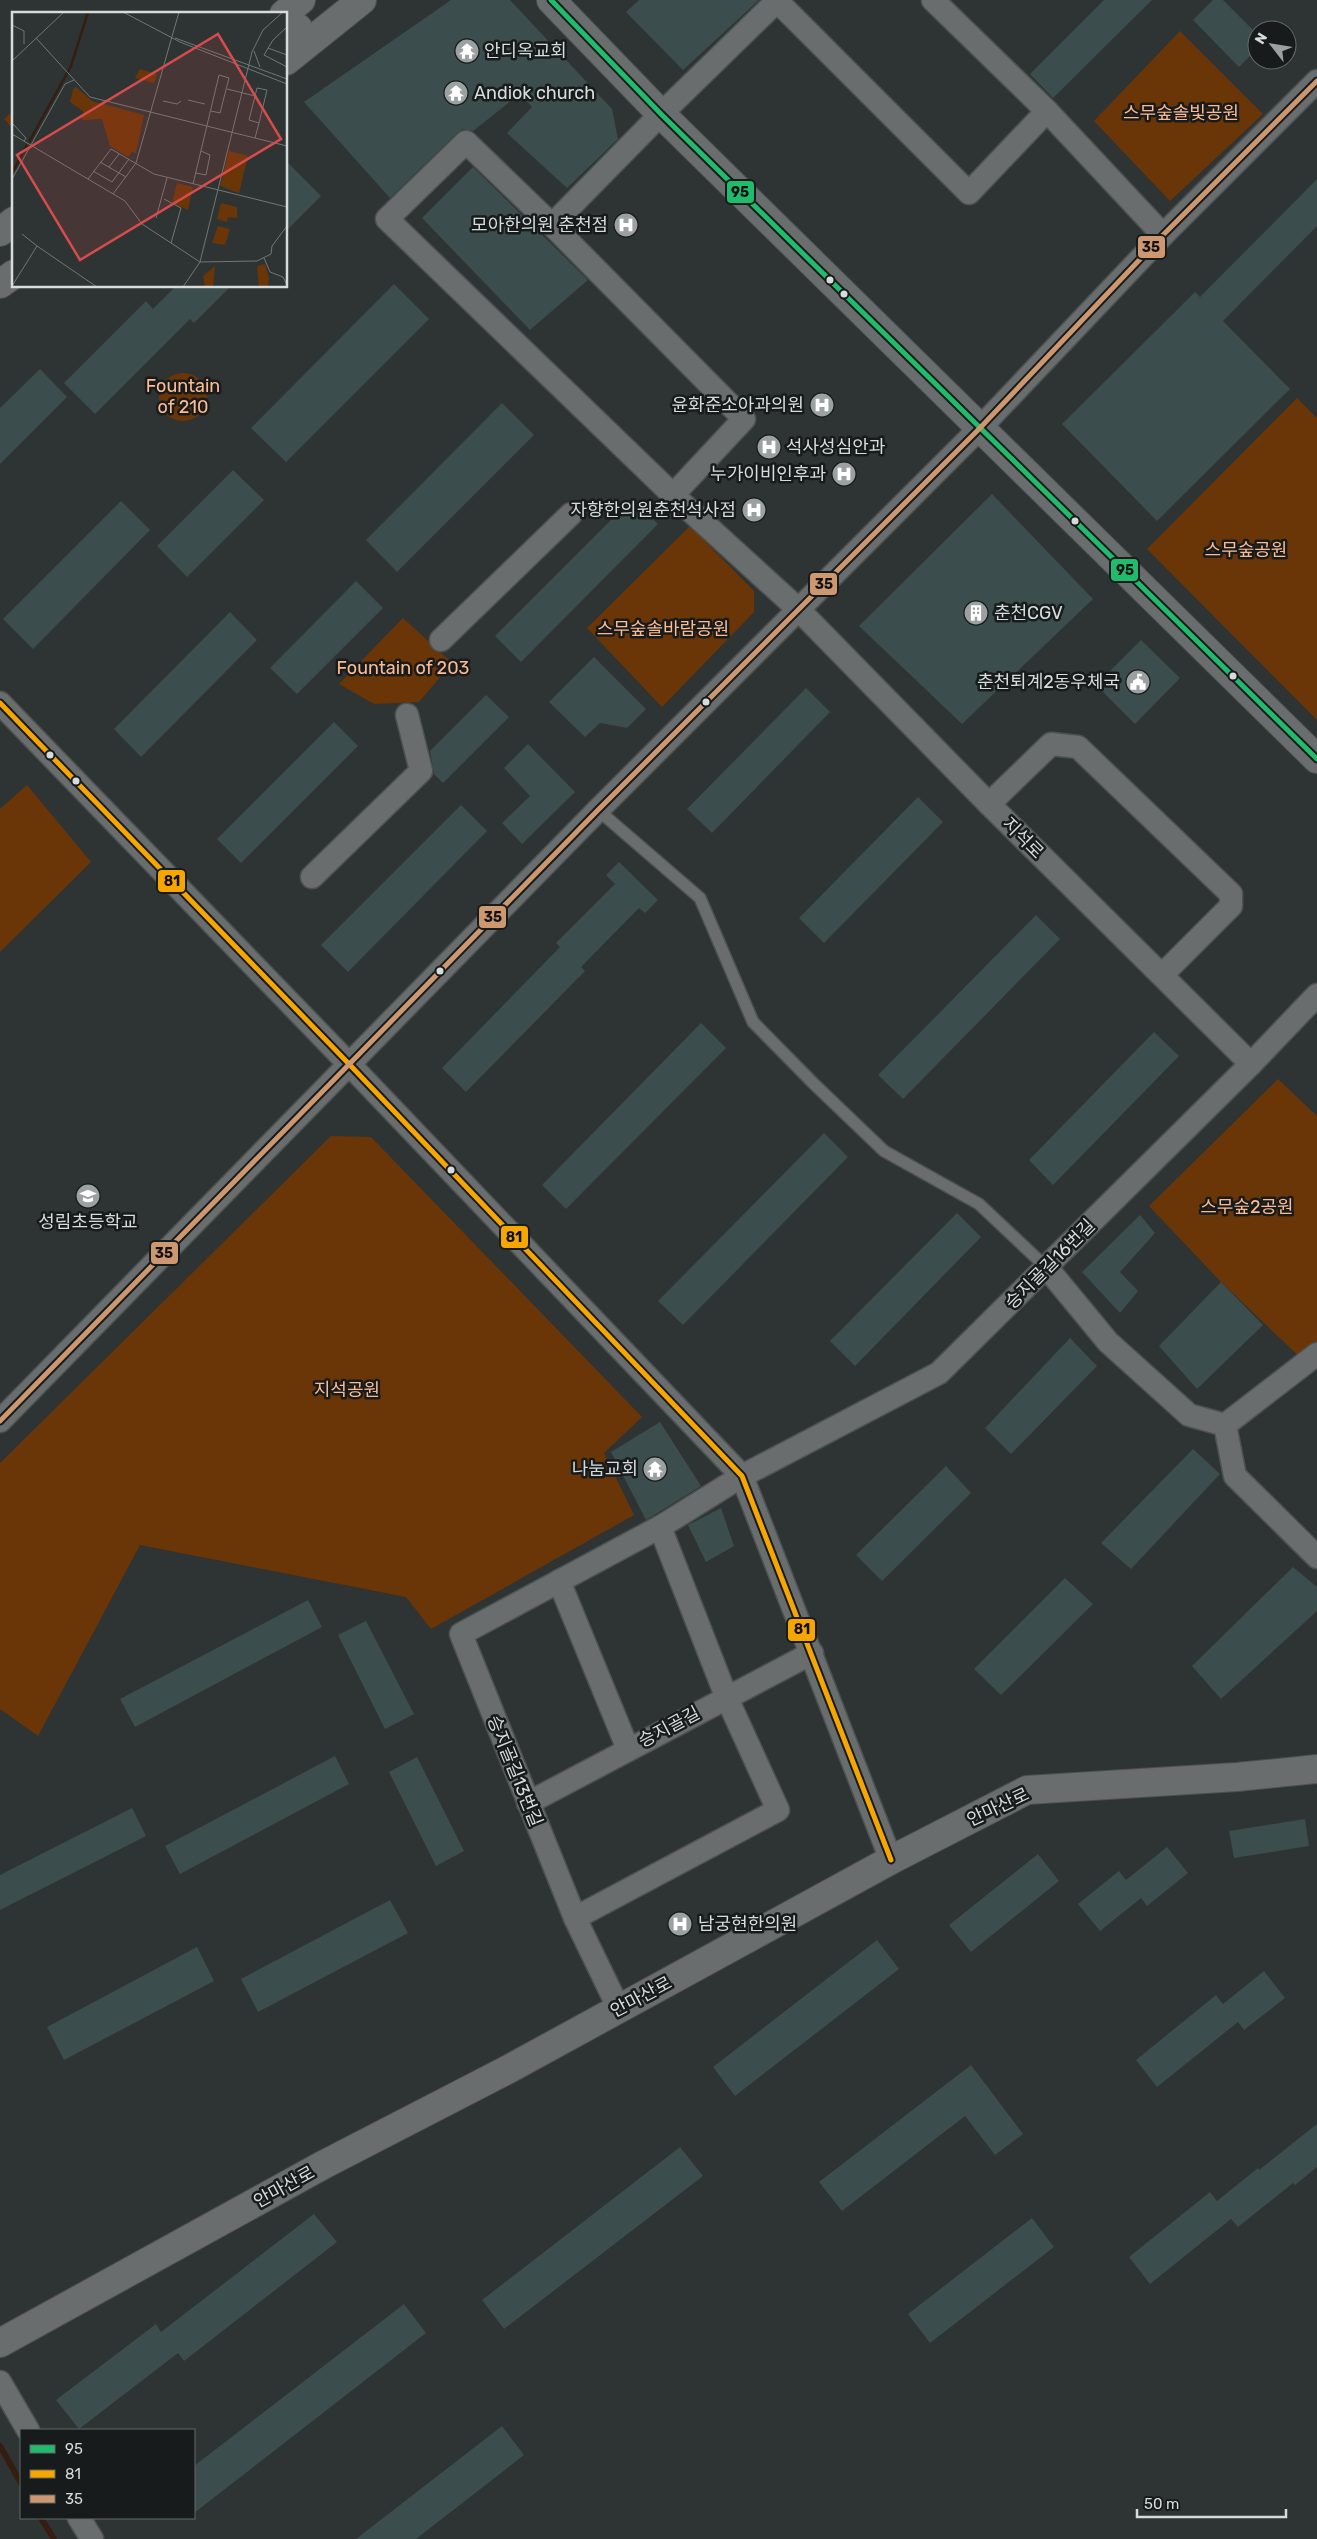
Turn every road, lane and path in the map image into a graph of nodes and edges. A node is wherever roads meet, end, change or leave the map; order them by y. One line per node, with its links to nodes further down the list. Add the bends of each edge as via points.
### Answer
1 (300, 0): 6 (street)
2 (362, 0): 8 (street)
3 (551, 0): 11 (street)
4 (776, 0): 10 (street, via 969,193); 11 (street)
5 (933, 0): 10 (street)
6 (286, 12)
7 (288, 23): 8 (street, via 298,28 300,40)
8 (290, 58)
9 (1317, 81): 15 (street)
10 (1047, 112): 15 (street)
11 (660, 114): 13 (street); 18 (street)
12 (12, 223): 14 (street)
13 (552, 225): 19 (street, via 744,419); 19 (street, 지석로, via 466,142 387,219)
14 (0, 232)
15 (1163, 235): 18 (street)
16 (12, 275): 17 (street)
17 (0, 284)
18 (978, 428): 21 (street); 25 (street)
19 (673, 495): 21 (street, 지석로)
20 (571, 514): 22 (street)
21 (798, 609): 26 (street, 지석로); 27 (street)
22 (440, 640)
23 (0, 703): 31 (street)
24 (407, 715): 28 (street, via 421,770)
25 (1317, 759)
26 (989, 804): 29 (street, 지석로); 29 (street, via 1051,744 1078,747 1231,894 1232,906)
27 (598, 810): 31 (street); 33 (lane, via 700,898 753,1022 793,1063 884,1152 979,1204)
28 (312, 877)
29 (1162, 975): 32 (street, 지석로)
30 (1317, 995): 32 (street, 승지골길16번길)
31 (349, 1064): 35 (street); 37 (street)
32 (1251, 1064): 33 (street, 승지골길16번길)
33 (1047, 1268): 36 (street, via 1108,1342 1189,1415); 37 (street, 승지골길16번길, via 938,1374)
34 (1317, 1354): 36 (street)
35 (0, 1421)
36 (1225, 1425): 39 (street, via 1235,1476)
37 (742, 1476): 38 (street, 승지골길13번길); 41 (street)
38 (660, 1527): 40 (street, 승지골길13번길); 42 (street)
39 (1317, 1557)
40 (559, 1581): 43 (street); 45 (street, 승지골길13번길, via 461,1634)
41 (812, 1653): 42 (street, 승지골길); 46 (street)
42 (726, 1696): 43 (street, 승지골길); 47 (street, via 778,1810)
43 (628, 1749): 45 (street, 승지골길)
44 (1317, 1769): 46 (street, 안마산로, via 1027,1790)
45 (528, 1803): 47 (street, 승지골길13번길)
46 (891, 1860): 48 (street, 안마산로)
47 (575, 1918): 48 (street, 승지골길13번길)
48 (620, 2009): 49 (street, 안마산로, via 323,2165)
49 (0, 2343)
50 (0, 2382): 51 (street)
51 (27, 2429)
52 (80, 2519): 53 (street)
53 (92, 2539)

